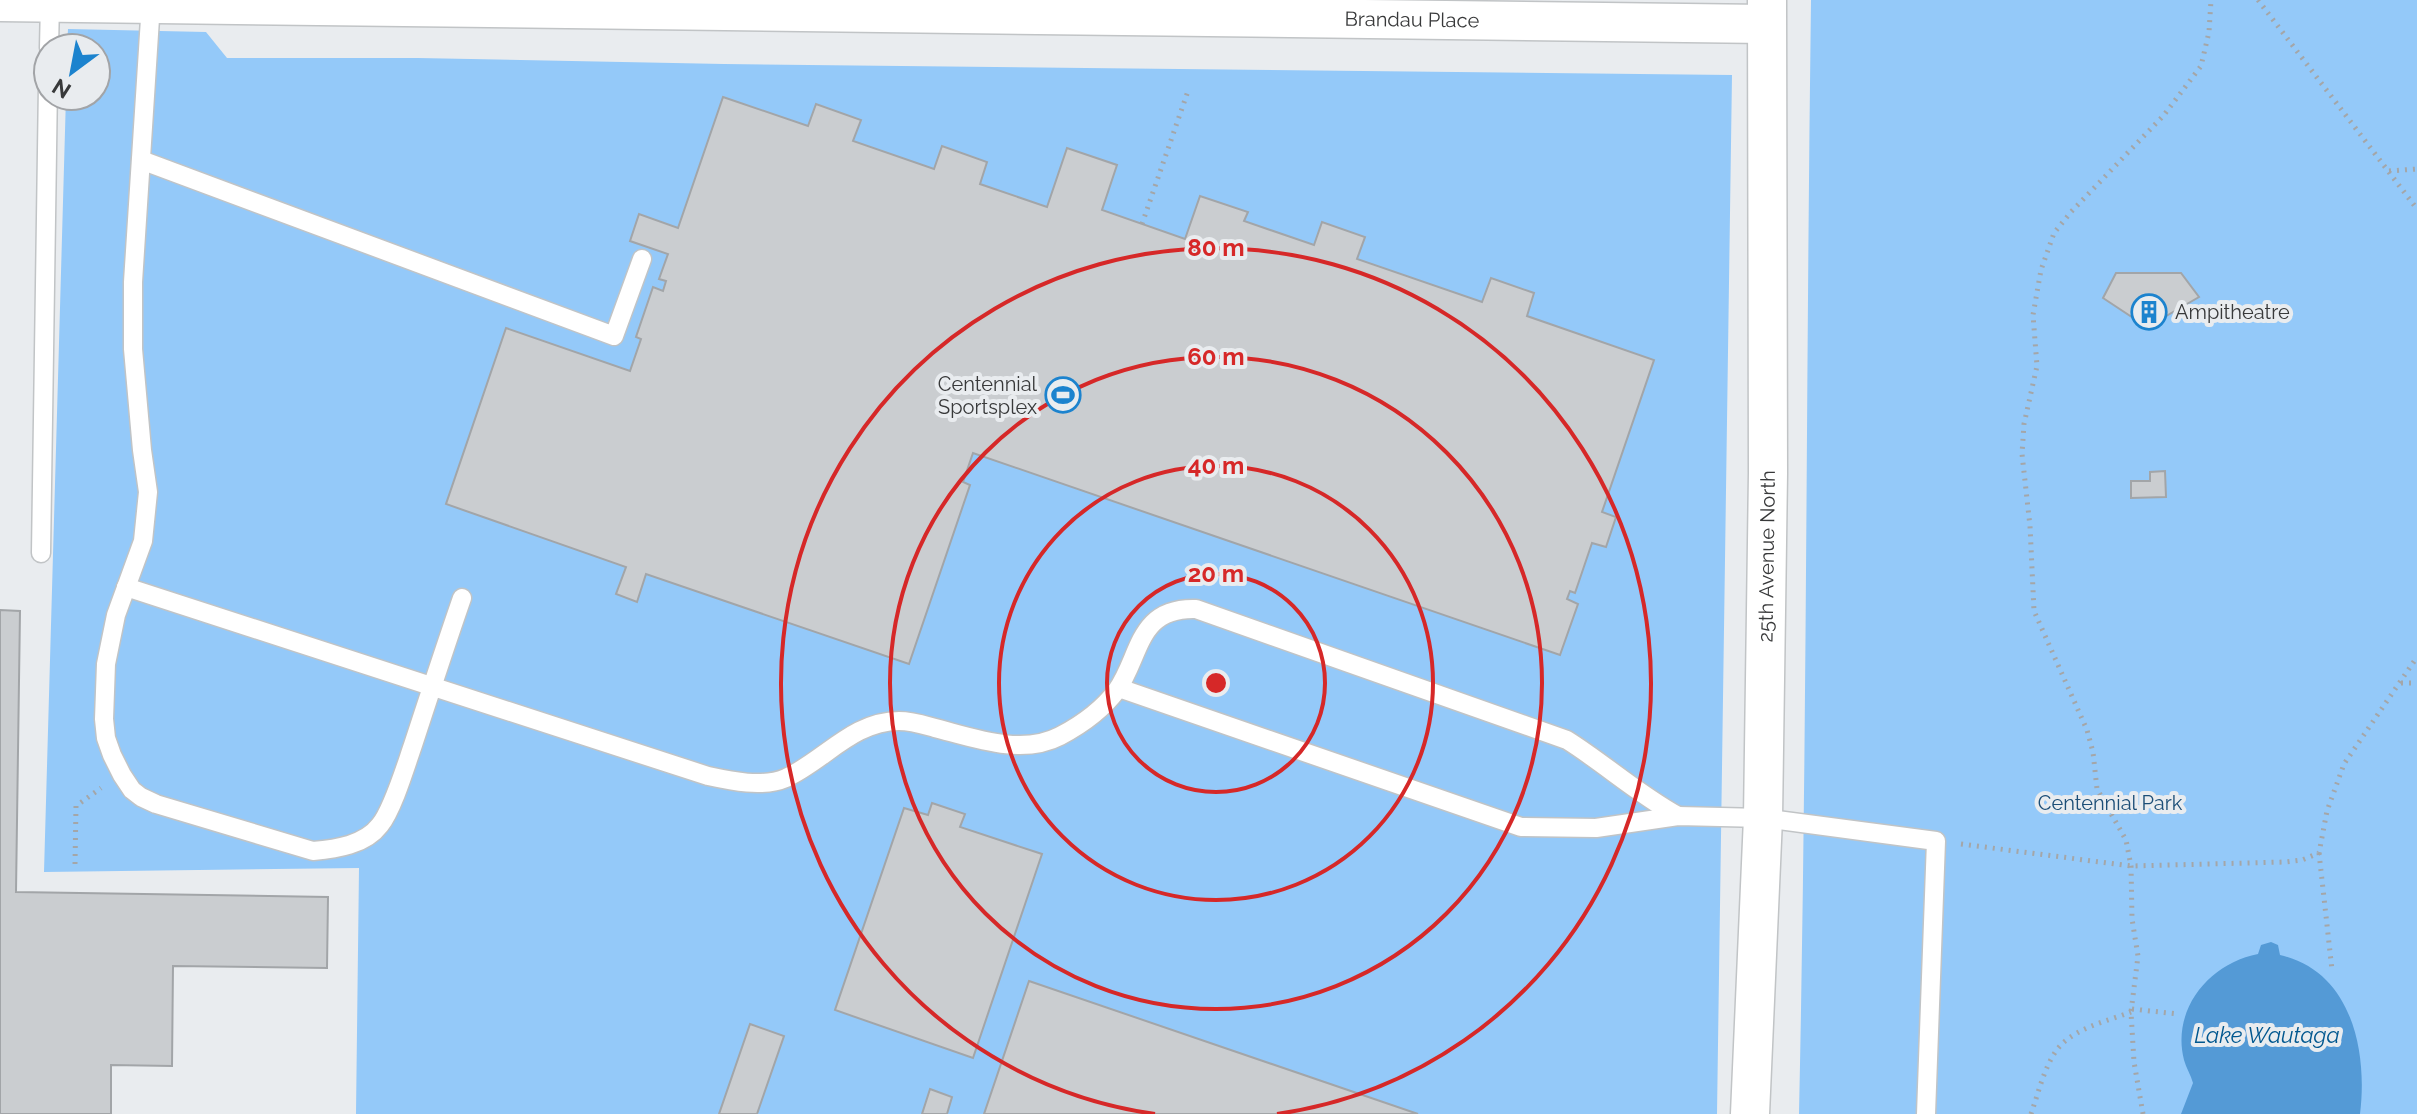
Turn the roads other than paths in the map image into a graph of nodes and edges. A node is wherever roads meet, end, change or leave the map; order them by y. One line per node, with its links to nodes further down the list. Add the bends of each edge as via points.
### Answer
1 (0, 2): 2 (street, Brandau Place)
2 (50, 2): 4 (street, Brandau Place); 9 (lane)
3 (270, 2): 4 (street, Brandau Place); 5 (street, Brandau Place)
4 (151, 3): 11 (lane)
5 (766, 6): 6 (street, Brandau Place)
6 (1025, 7): 7 (street, Brandau Place)
7 (1215, 8): 8 (street, Brandau Place)
8 (1767, 12): 19 (street, 25th Avenue North)
9 (49, 32)
10 (48, 112): 13 (lane)
11 (141, 160): 12 (lane, via 614,336); 14 (lane, via 133,349 148,492 143,541)
12 (642, 259)
13 (41, 553)
14 (126, 587): 16 (lane); 16 (lane, via 106,664 106,738 132,790 156,804 313,851 347,846 373,833 385,817)
15 (462, 598): 16 (lane)
16 (432, 687): 17 (lane, via 708,776 768,782 785,778 872,725 899,721 997,743 1043,742 1088,718)
17 (1119, 688): 18 (lane, via 1521,827 1596,828); 18 (lane, via 1147,629 1173,612 1196,609 1567,740)
18 (1678, 816): 19 (lane)
19 (1763, 818): 20 (street, 25th Avenue North); 21 (lane, via 1936,841)
20 (1750, 1114)
21 (1926, 1114)

